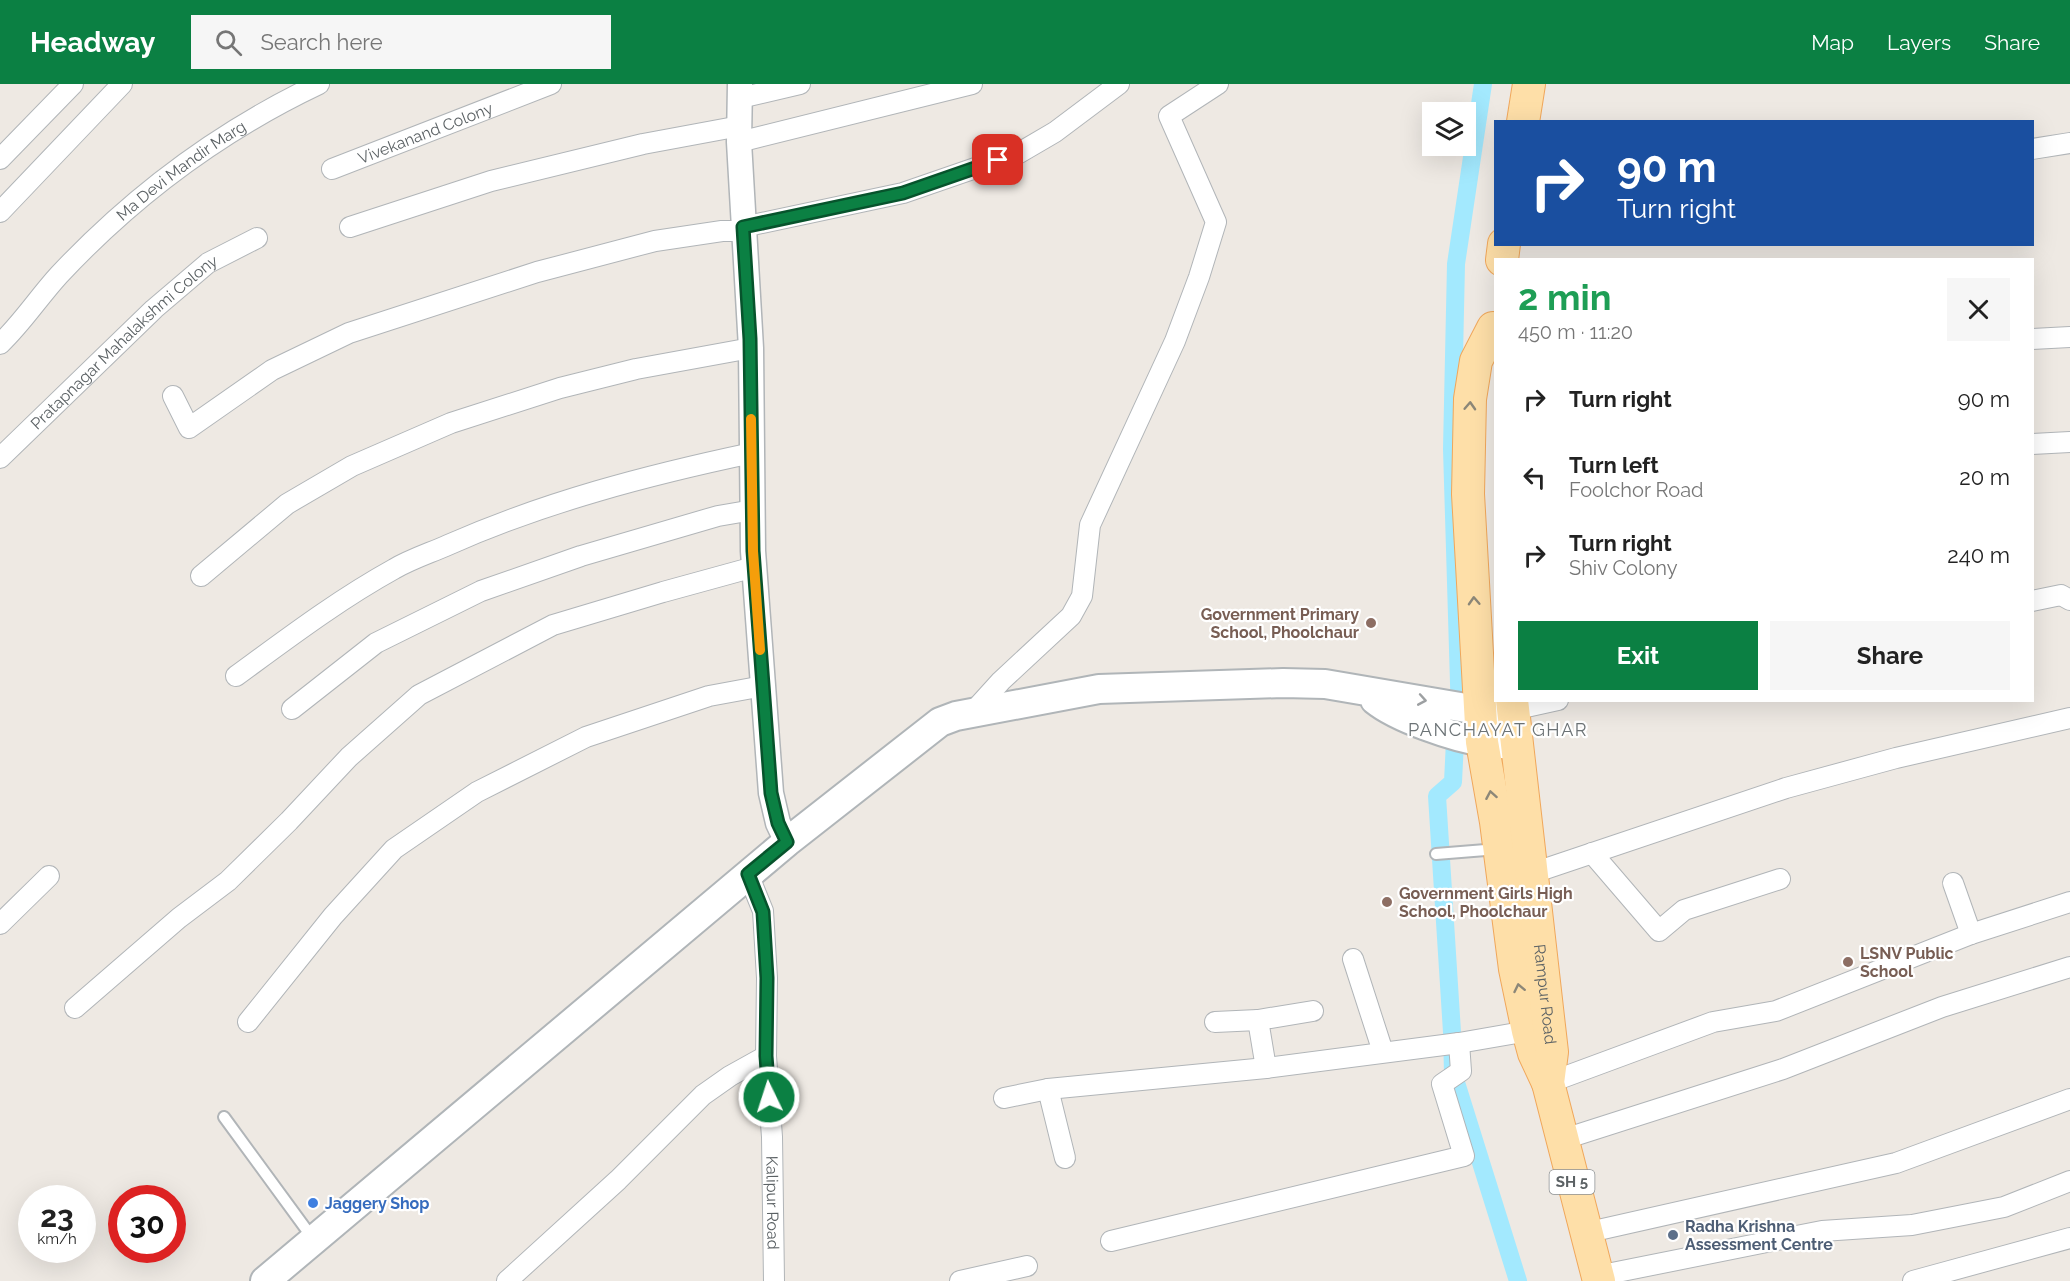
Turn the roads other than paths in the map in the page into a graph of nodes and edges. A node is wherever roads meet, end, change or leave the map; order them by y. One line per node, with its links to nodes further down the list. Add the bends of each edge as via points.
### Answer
1 (73, 84): 15 (street)
2 (122, 84): 17 (street)
3 (319, 84): 24 (street, Ma Devi Mandir Marg, via 202,150 117,218 58,276)
4 (551, 84): 16 (street, Vivekanand Colony)
5 (800, 84): 10 (street)
6 (972, 84): 12 (street)
7 (1119, 84): 19 (street, via 1055,132 1019,153 903,193)
8 (1218, 84): 42 (street, via 1169,116 1216,222 1175,341 1090,525 1082,596 1071,616)
9 (1529, 84): 11 (main road)
10 (740, 91): 12 (street)
11 (1523, 120)
12 (739, 134): 18 (street, via 643,144 491,181); 19 (street)
13 (2070, 143): 14 (street)
14 (2034, 149)
15 (0, 159)
16 (332, 169)
17 (0, 212)
18 (350, 227)
19 (743, 229): 25 (street); 26 (street, via 655,241 548,269 349,333 272,370 189,428)
20 (257, 238): 30 (street, Pratapnagar Mahalakshmi Colony, via 208,263 154,309)
21 (1494, 326): 41 (main road, one-way to 21, via 1468,494 1470,399 1476,361)
22 (2070, 337): 23 (street)
23 (2034, 339)
24 (0, 344)
25 (751, 348): 29 (street); 33 (street, via 636,369 560,388 451,423 352,466 287,504)
26 (173, 396)
27 (2070, 442): 28 (street)
28 (2034, 444)
29 (752, 453): 31 (street); 36 (street, via 602,490 492,525 396,568 318,616)
30 (0, 458)
31 (753, 510): 32 (street); 40 (street, via 718,516 592,553 481,591 376,643)
32 (754, 567): 37 (street); 60 (street, via 553,625 419,695 349,757 228,881)
33 (201, 576)
34 (2070, 600): 35 (street, via 2061,595)
35 (2034, 601)
36 (236, 676)
37 (763, 686): 46 (street, via 771,793); 63 (street, via 709,696 586,737 477,792 394,849 333,916)
38 (1364, 691): 41 (main road, one-way to 41); 42 (main road, via 1325,684 1283,683 1099,689); 45 (main road, via 1385,708)
39 (1553, 702): 43 (street)
40 (291, 710)
41 (1480, 710): 43 (main road); 45 (main road)
42 (972, 713): 46 (main road, via 940,722)
43 (1514, 718): 45 (main road); 50 (main road, Rampur Road / SH 5)
44 (2070, 718): 48 (street, via 1808,782)
45 (1482, 742): 47 (main road, one-way to 45)
46 (787, 842): 51 (main road)
47 (1499, 849): 49 (lane); 65 (main road, one-way to 47, via 1515,969)
48 (1592, 853): 50 (street); 53 (street, via 1659,931 1684,910)
49 (1436, 854)
50 (1533, 873): 70 (main road, Rampur Road / SH 5, via 1552,1052)
51 (748, 874): 68 (street, Kalipur Road, via 763,912); 80 (main road)
52 (49, 876): 56 (street)
53 (1780, 879)
54 (1953, 882): 57 (street)
55 (2070, 902): 57 (street)
56 (0, 924)
57 (1971, 934): 70 (street, via 1776,1011 1713,1022)
58 (1353, 959): 67 (street)
59 (2070, 967): 75 (street, via 1942,1007 1783,1069)
60 (75, 1008)
61 (1313, 1011): 62 (street)
62 (1258, 1020): 64 (street); 69 (street)
63 (248, 1022)
64 (1215, 1022)
65 (1528, 1031): 66 (street); 70 (main road)
66 (1452, 1043): 67 (street); 81 (street, via 1461,1071 1442,1084 1464,1156)
67 (1383, 1052): 69 (street)
68 (766, 1056): 84 (street, Kalipur Road, via 772,1137); 87 (street, via 703,1095)
69 (1266, 1068): 71 (street)
70 (1548, 1083): 75 (main road, Rampur Road / SH 5)
71 (1048, 1089): 72 (street); 76 (street)
72 (1004, 1098)
73 (2070, 1099): 78 (street, via 1896,1163)
74 (224, 1118): 80 (lane)
75 (1562, 1140): 78 (main road, Rampur Road / SH 5)
76 (1065, 1158)
77 (2070, 1181): 85 (street, via 2004,1207 1911,1225 1822,1231)
78 (1586, 1233): 85 (main road, Rampur Road / SH 5)
79 (2070, 1238): 83 (street)
80 (314, 1240): 86 (main road)
81 (1111, 1242)
82 (1027, 1266): 88 (street)
83 (1963, 1275): 89 (street)
84 (769, 1278)
85 (1598, 1278)
86 (266, 1281)
87 (507, 1281)
88 (960, 1281)
89 (1913, 1281)

